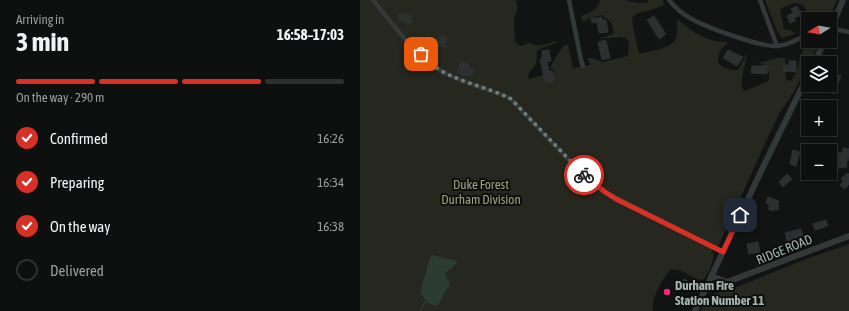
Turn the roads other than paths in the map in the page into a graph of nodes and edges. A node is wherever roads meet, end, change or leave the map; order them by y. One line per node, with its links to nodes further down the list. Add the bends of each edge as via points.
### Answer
1 (372, 0): 14 (street, via 433,66 444,73 511,99 578,170 605,192)
2 (569, 0): 11 (street)
3 (669, 0): 10 (street, via 676,8 703,24)
4 (760, 0): 10 (street)
5 (844, 0): 6 (street)
6 (837, 14)
7 (837, 30): 8 (street)
8 (849, 32)
9 (801, 38): 10 (street, via 789,44)
10 (777, 46)
11 (583, 66)
12 (801, 89): 14 (street)
13 (849, 236): 17 (street, RIDGE ROAD)
14 (723, 252): 15 (street)
15 (711, 276): 17 (street); 18 (street)
16 (684, 280): 18 (lane)
17 (727, 282): 18 (street, RIDGE ROAD, via 722,286)
18 (706, 288): 19 (street)
19 (695, 311)

